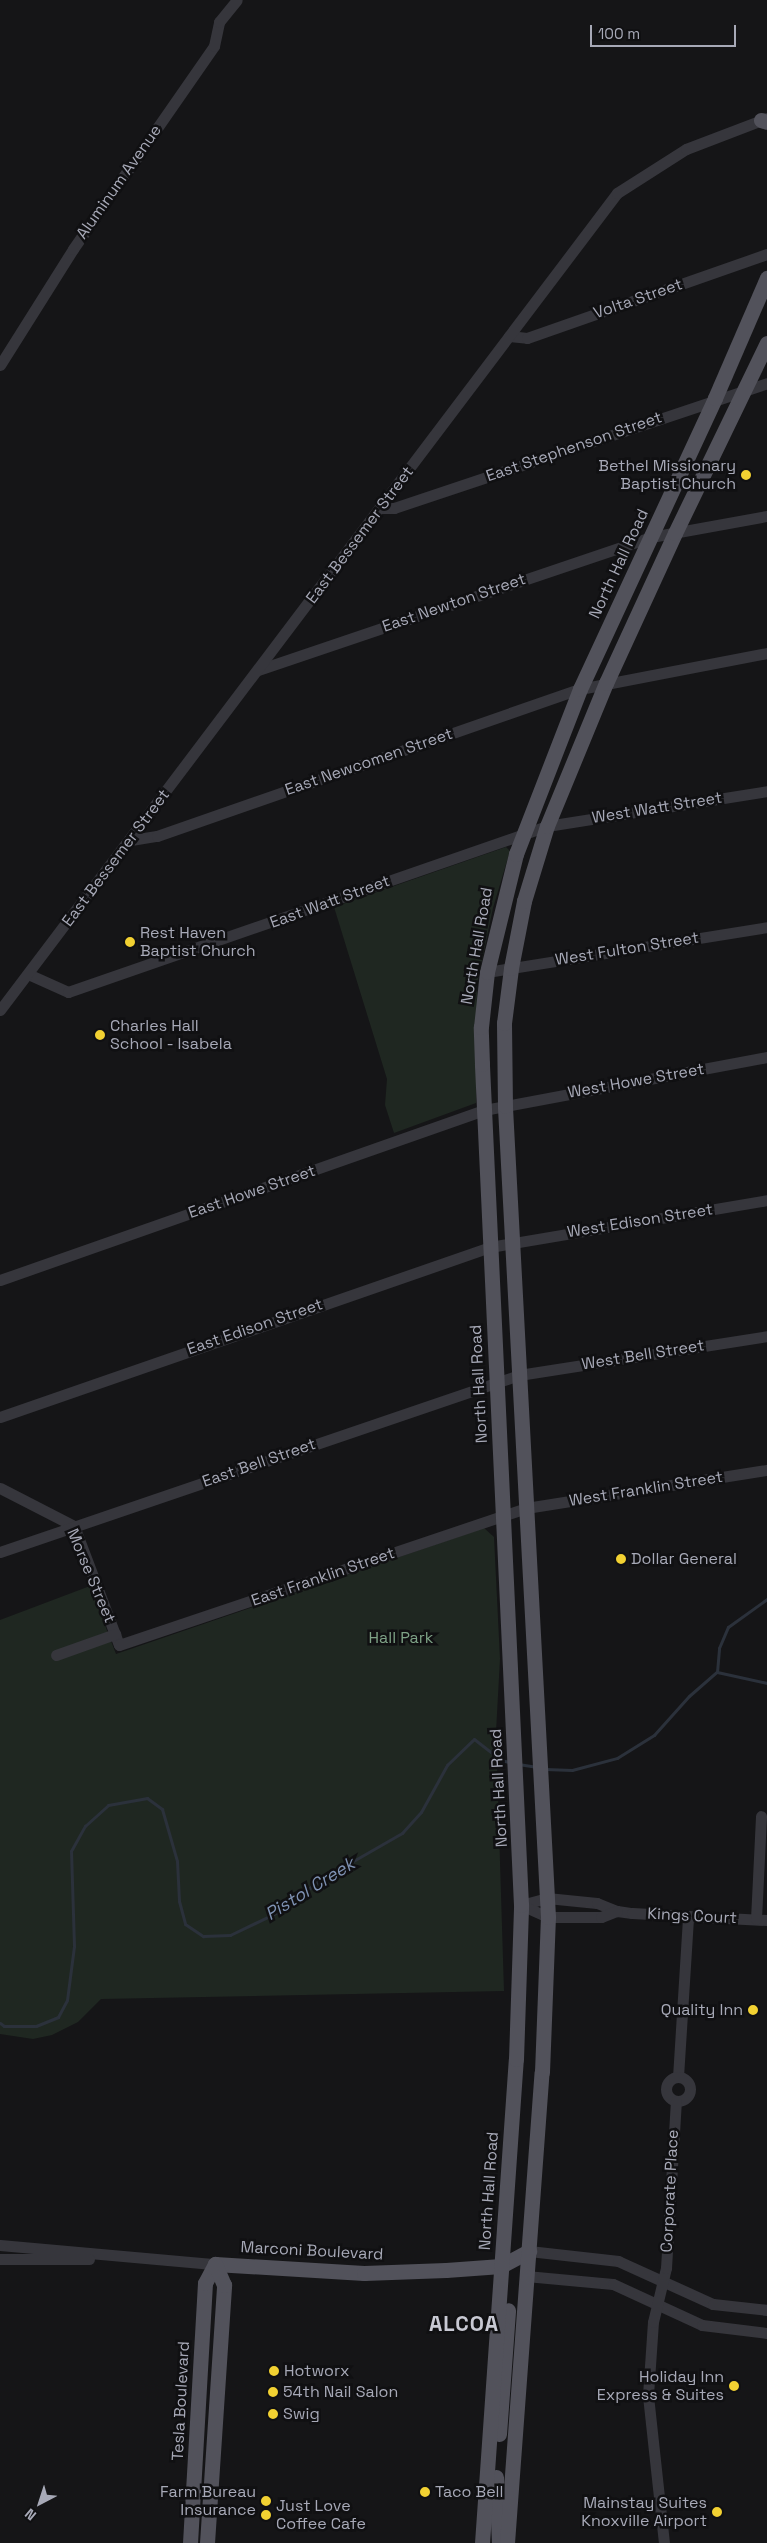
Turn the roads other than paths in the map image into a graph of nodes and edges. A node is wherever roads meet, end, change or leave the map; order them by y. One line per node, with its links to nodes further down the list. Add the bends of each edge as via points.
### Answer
1 (236, 0): 7 (street, Aluminum Avenue, via 219,22 214,46 73,249)
2 (765, 120): 5 (street, East Bessemer Street, via 686,149 617,193)
3 (767, 254): 5 (street, Volta Street, via 527,338)
4 (767, 278): 11 (main road, North Hall Road)
5 (509, 336): 12 (street, East Bessemer Street)
6 (767, 343): 10 (main road)
7 (0, 365)
8 (767, 383): 9 (street); 10 (street, East Stephenson Street)
9 (767, 387)
10 (746, 389): 11 (street, East Stephenson Street); 14 (main road)
11 (715, 398): 12 (street, East Stephenson Street, via 394,508); 15 (main road, North Hall Road)
12 (381, 508): 17 (street, East Bessemer Street)
13 (767, 516): 14 (street, East Newton Street)
14 (675, 533): 15 (street, East Newton Street); 18 (main road)
15 (651, 537): 17 (street, East Newton Street); 19 (main road, North Hall Road)
16 (767, 653): 18 (street, East Newcomen Street)
17 (258, 670): 23 (street, East Bessemer Street)
18 (606, 683): 19 (street, East Newcomen Street); 21 (main road)
19 (580, 689): 22 (main road, North Hall Road); 23 (street, East Newcomen Street, via 158,836)
20 (767, 791): 21 (street, West Watt Street)
21 (547, 826): 22 (street, East Watt Street); 25 (main road, via 524,901)
22 (523, 834): 26 (main road, North Hall Road, via 506,885); 27 (street, East Watt Street, via 68,992)
23 (131, 840): 27 (street, East Bessemer Street)
24 (767, 927): 25 (street, West Fulton Street)
25 (511, 968): 26 (street, West Fulton Street); 30 (main road, via 504,1023)
26 (487, 972): 31 (main road, North Hall Road, via 481,1027)
27 (28, 974): 28 (street, East Bessemer Street)
28 (0, 1010)
29 (767, 1057): 30 (street, West Howe Street)
30 (505, 1106): 31 (street, East Howe Street); 33 (main road)
31 (484, 1110): 34 (main road, North Hall Road); 35 (street, East Howe Street)
32 (767, 1200): 33 (street, West Edison Street)
33 (512, 1242): 34 (street, East Edison Street); 37 (main road)
34 (490, 1247): 38 (main road, North Hall Road); 39 (street, East Edison Street)
35 (0, 1280)
36 (767, 1336): 37 (street, West Bell Street)
37 (519, 1374): 38 (street, East Bell Street); 42 (main road)
38 (497, 1382): 43 (main road, North Hall Road); 44 (street, East Bell Street)
39 (0, 1417)
40 (767, 1470): 42 (street, West Franklin Street)
41 (0, 1488): 44 (street, Morse Street)
42 (526, 1508): 43 (street, East Franklin Street); 50 (main road)
43 (503, 1515): 47 (street, East Franklin Street); 51 (main road, North Hall Road)
44 (74, 1526): 45 (street, East Bell Street); 46 (street, Morse Street)
45 (0, 1552)
46 (115, 1634): 47 (street, Morse Street); 48 (street)
47 (119, 1646)
48 (56, 1655)
49 (761, 1816): 55 (street)
50 (547, 1898): 51 (street, Kings Court); 52 (street, Kings Court, via 597,1903); 54 (main road)
51 (521, 1905): 54 (street, Kings Court); 63 (main road, North Hall Road, via 516,2059)
52 (617, 1911): 53 (street, Kings Court); 54 (street, Kings Court, via 600,1917)
53 (688, 1916): 55 (street, Kings Court); 56 (street, Corporate Place)
54 (548, 1917): 59 (main road, via 542,2072)
55 (762, 1920)
56 (678, 2077): 57 (street, Corporate Place, via 668,2082 666,2089 669,2097); 57 (street, via 688,2082 690,2090 684,2100)
57 (676, 2101): 65 (street, Corporate Place)
58 (0, 2245): 60 (street, Marconi Boulevard)
59 (529, 2251): 63 (main road, Marconi Boulevard); 64 (main road); 65 (street, via 618,2261)
60 (121, 2258): 61 (street, Marconi Boulevard); 62 (street, Marconi Boulevard)
61 (0, 2260)
62 (215, 2264): 63 (main road, Marconi Boulevard, via 364,2273); 69 (main road, Tesla Boulevard, via 205,2283); 70 (main road, via 224,2285)
63 (501, 2266): 64 (main road, Marconi Boulevard); 71 (main road, North Hall Road); 72 (main road, via 508,2276 509,2290 496,2471)
64 (526, 2276): 66 (street, via 613,2284); 73 (main road)
65 (664, 2282): 66 (street, Corporate Place); 67 (street, via 713,2304)
66 (658, 2304): 68 (street, via 684,2318 716,2329); 74 (street, Corporate Place, via 650,2345 648,2395)
67 (767, 2310)
68 (767, 2333)
69 (190, 2543)
70 (207, 2543)
71 (482, 2543)
72 (499, 2543)
73 (507, 2543)
74 (664, 2543)

